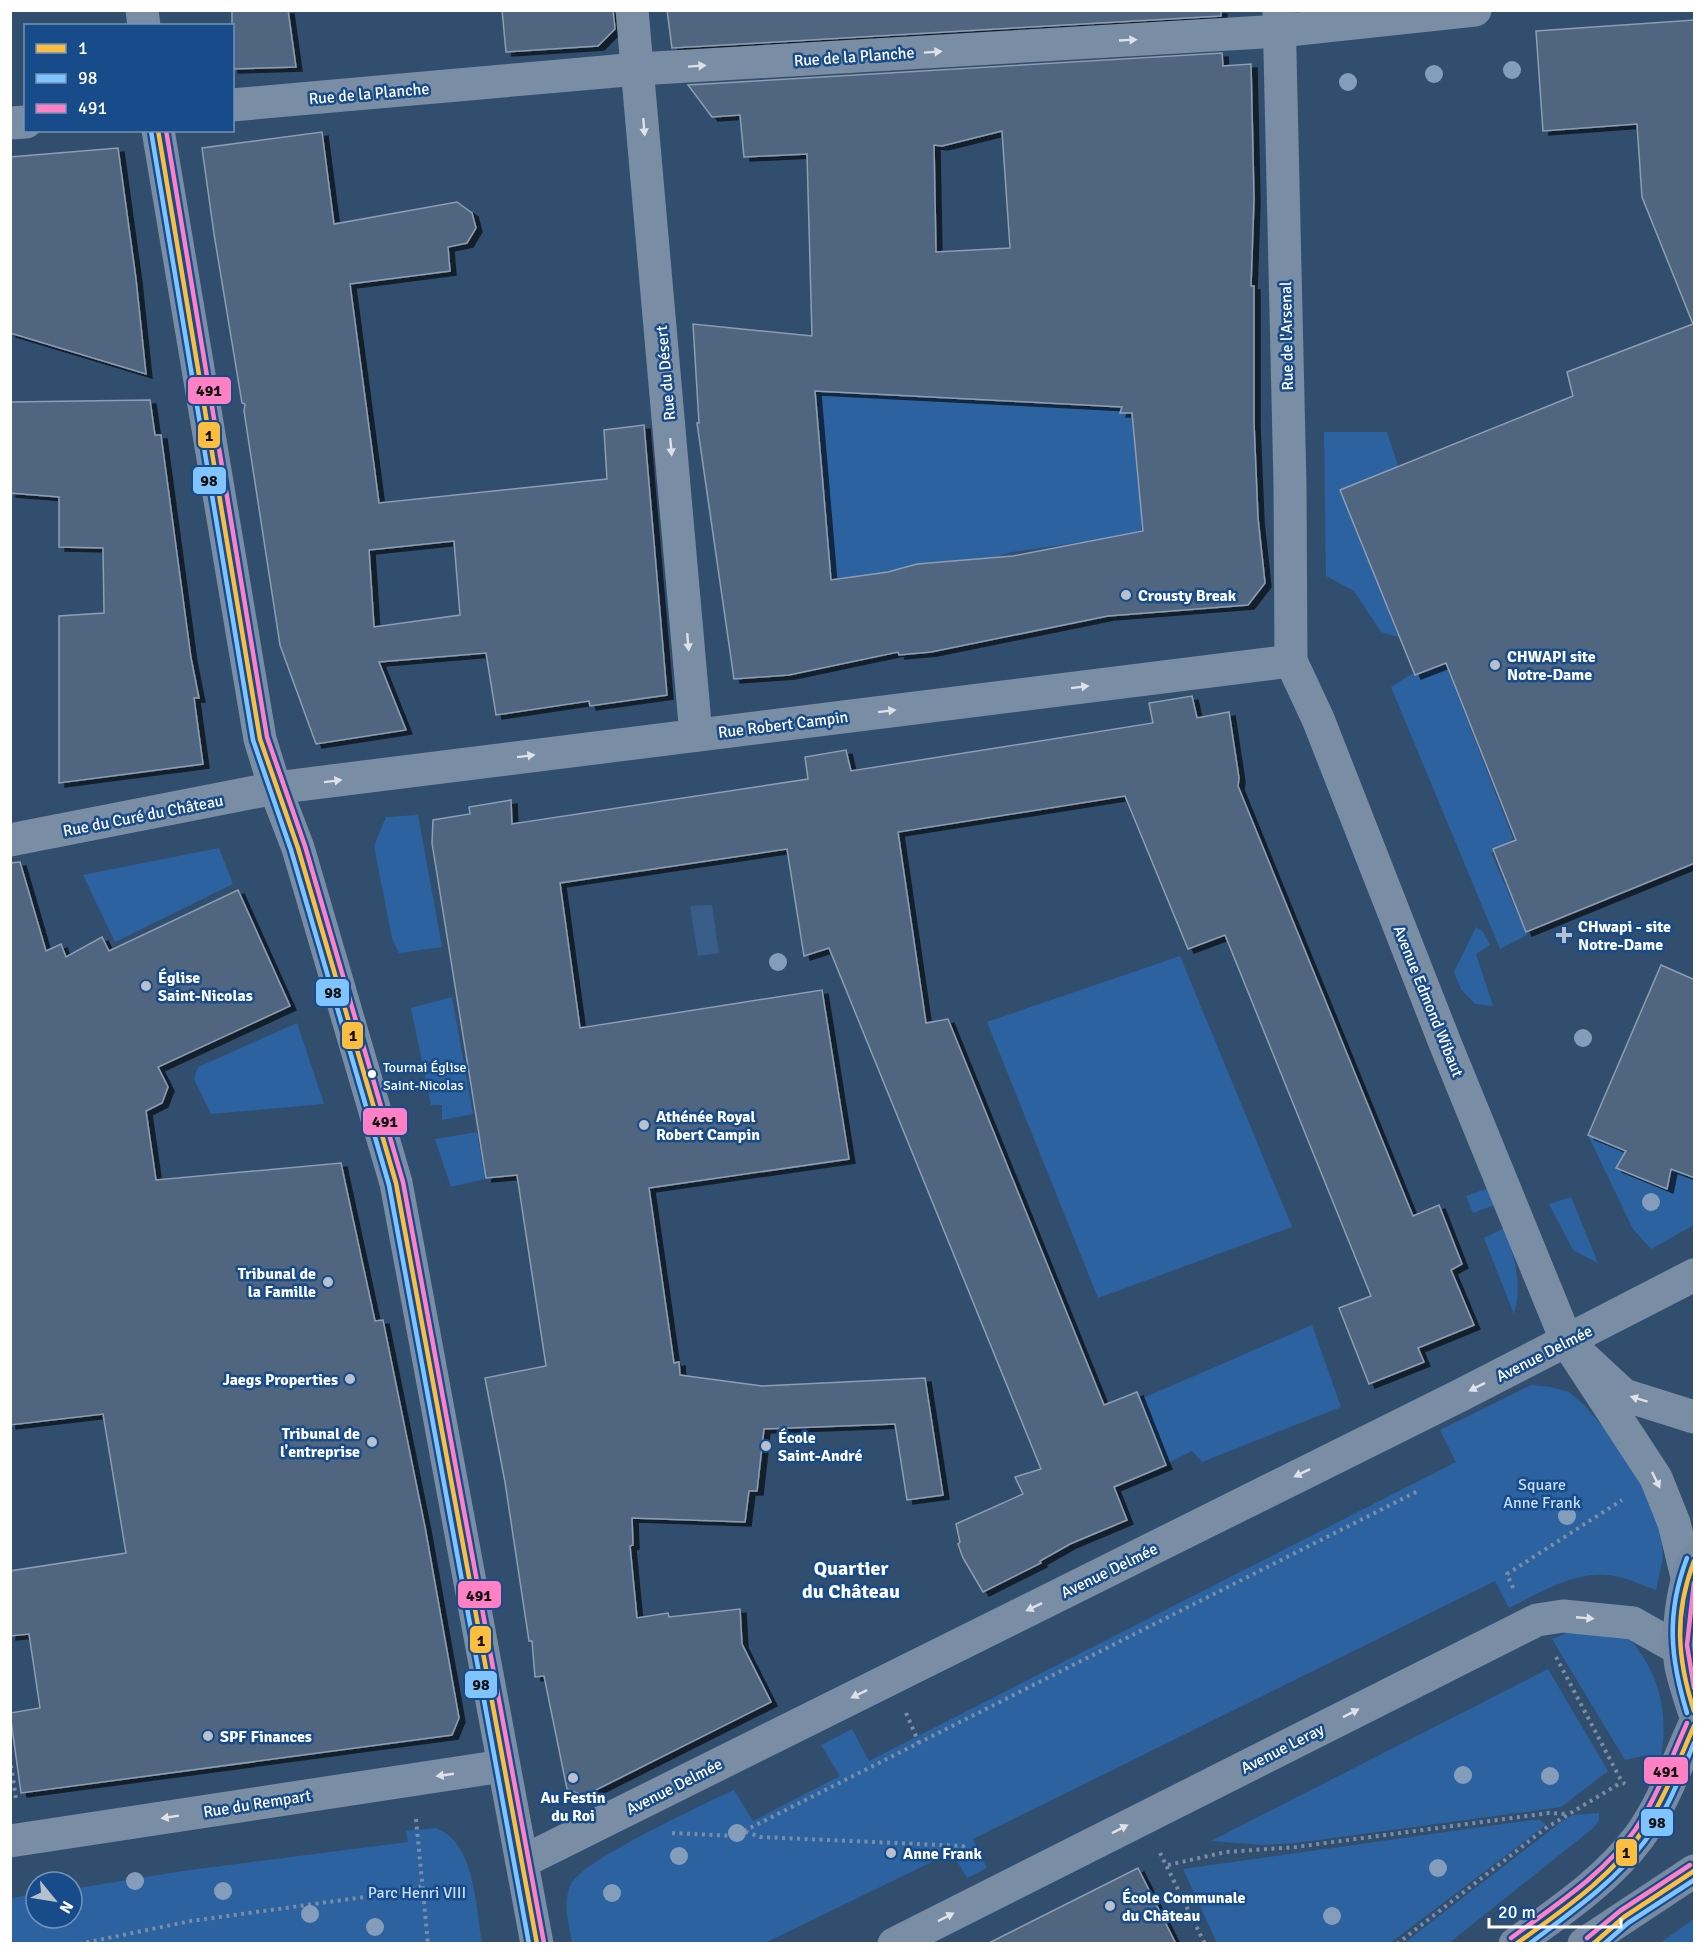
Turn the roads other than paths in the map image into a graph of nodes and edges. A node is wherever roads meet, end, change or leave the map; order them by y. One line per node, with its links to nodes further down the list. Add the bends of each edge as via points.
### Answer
1 (632, 10): 4 (street, Rue du Désert)
2 (1475, 10): 3 (street, Rue de la Planche)
3 (1279, 21): 4 (street, Rue de la Planche, one-way to 3); 7 (street, Rue de l'Arsenal)
4 (638, 69): 5 (street, Rue de la Planche); 8 (street, Rue du Désert, one-way to 8)
5 (234, 105)
6 (158, 132): 9 (street, via 242,641 260,739)
7 (1291, 661): 8 (street, Rue Robert Campin, one-way to 7); 12 (street, Avenue Edmond Wibaut, via 1318,719)
8 (696, 735): 9 (street, Rue Robert Campin, one-way to 8)
9 (275, 789): 10 (street, Rue du Curé du Château); 18 (street, via 298,848 396,1184)
10 (10, 840)
11 (1695, 1275): 12 (street, Avenue Delmée)
12 (1567, 1342): 13 (street, Avenue Edmond Wibaut, one-way to 12, via 1624,1395); 14 (street, Avenue Edmond Wibaut, one-way to 14, via 1656,1478); 20 (street, Avenue Delmée, one-way to 20)
13 (1695, 1417)
14 (1691, 1569): 15 (main road)
15 (1679, 1649): 16 (main road); 23 (street, Avenue Leray, one-way to 15, via 1537,1620 1563,1616 1633,1623)
16 (1695, 1711)
17 (1695, 1726): 24 (main road, via 1653,1815 1625,1854 1583,1894)
18 (503, 1766): 19 (street, Rue du Rempart, one-way to 19); 20 (street)
19 (10, 1841)
20 (522, 1862): 22 (street)
21 (1695, 1871): 25 (main road)
22 (537, 1944)
23 (894, 1944)
24 (1515, 1944)
25 (1584, 1944)

